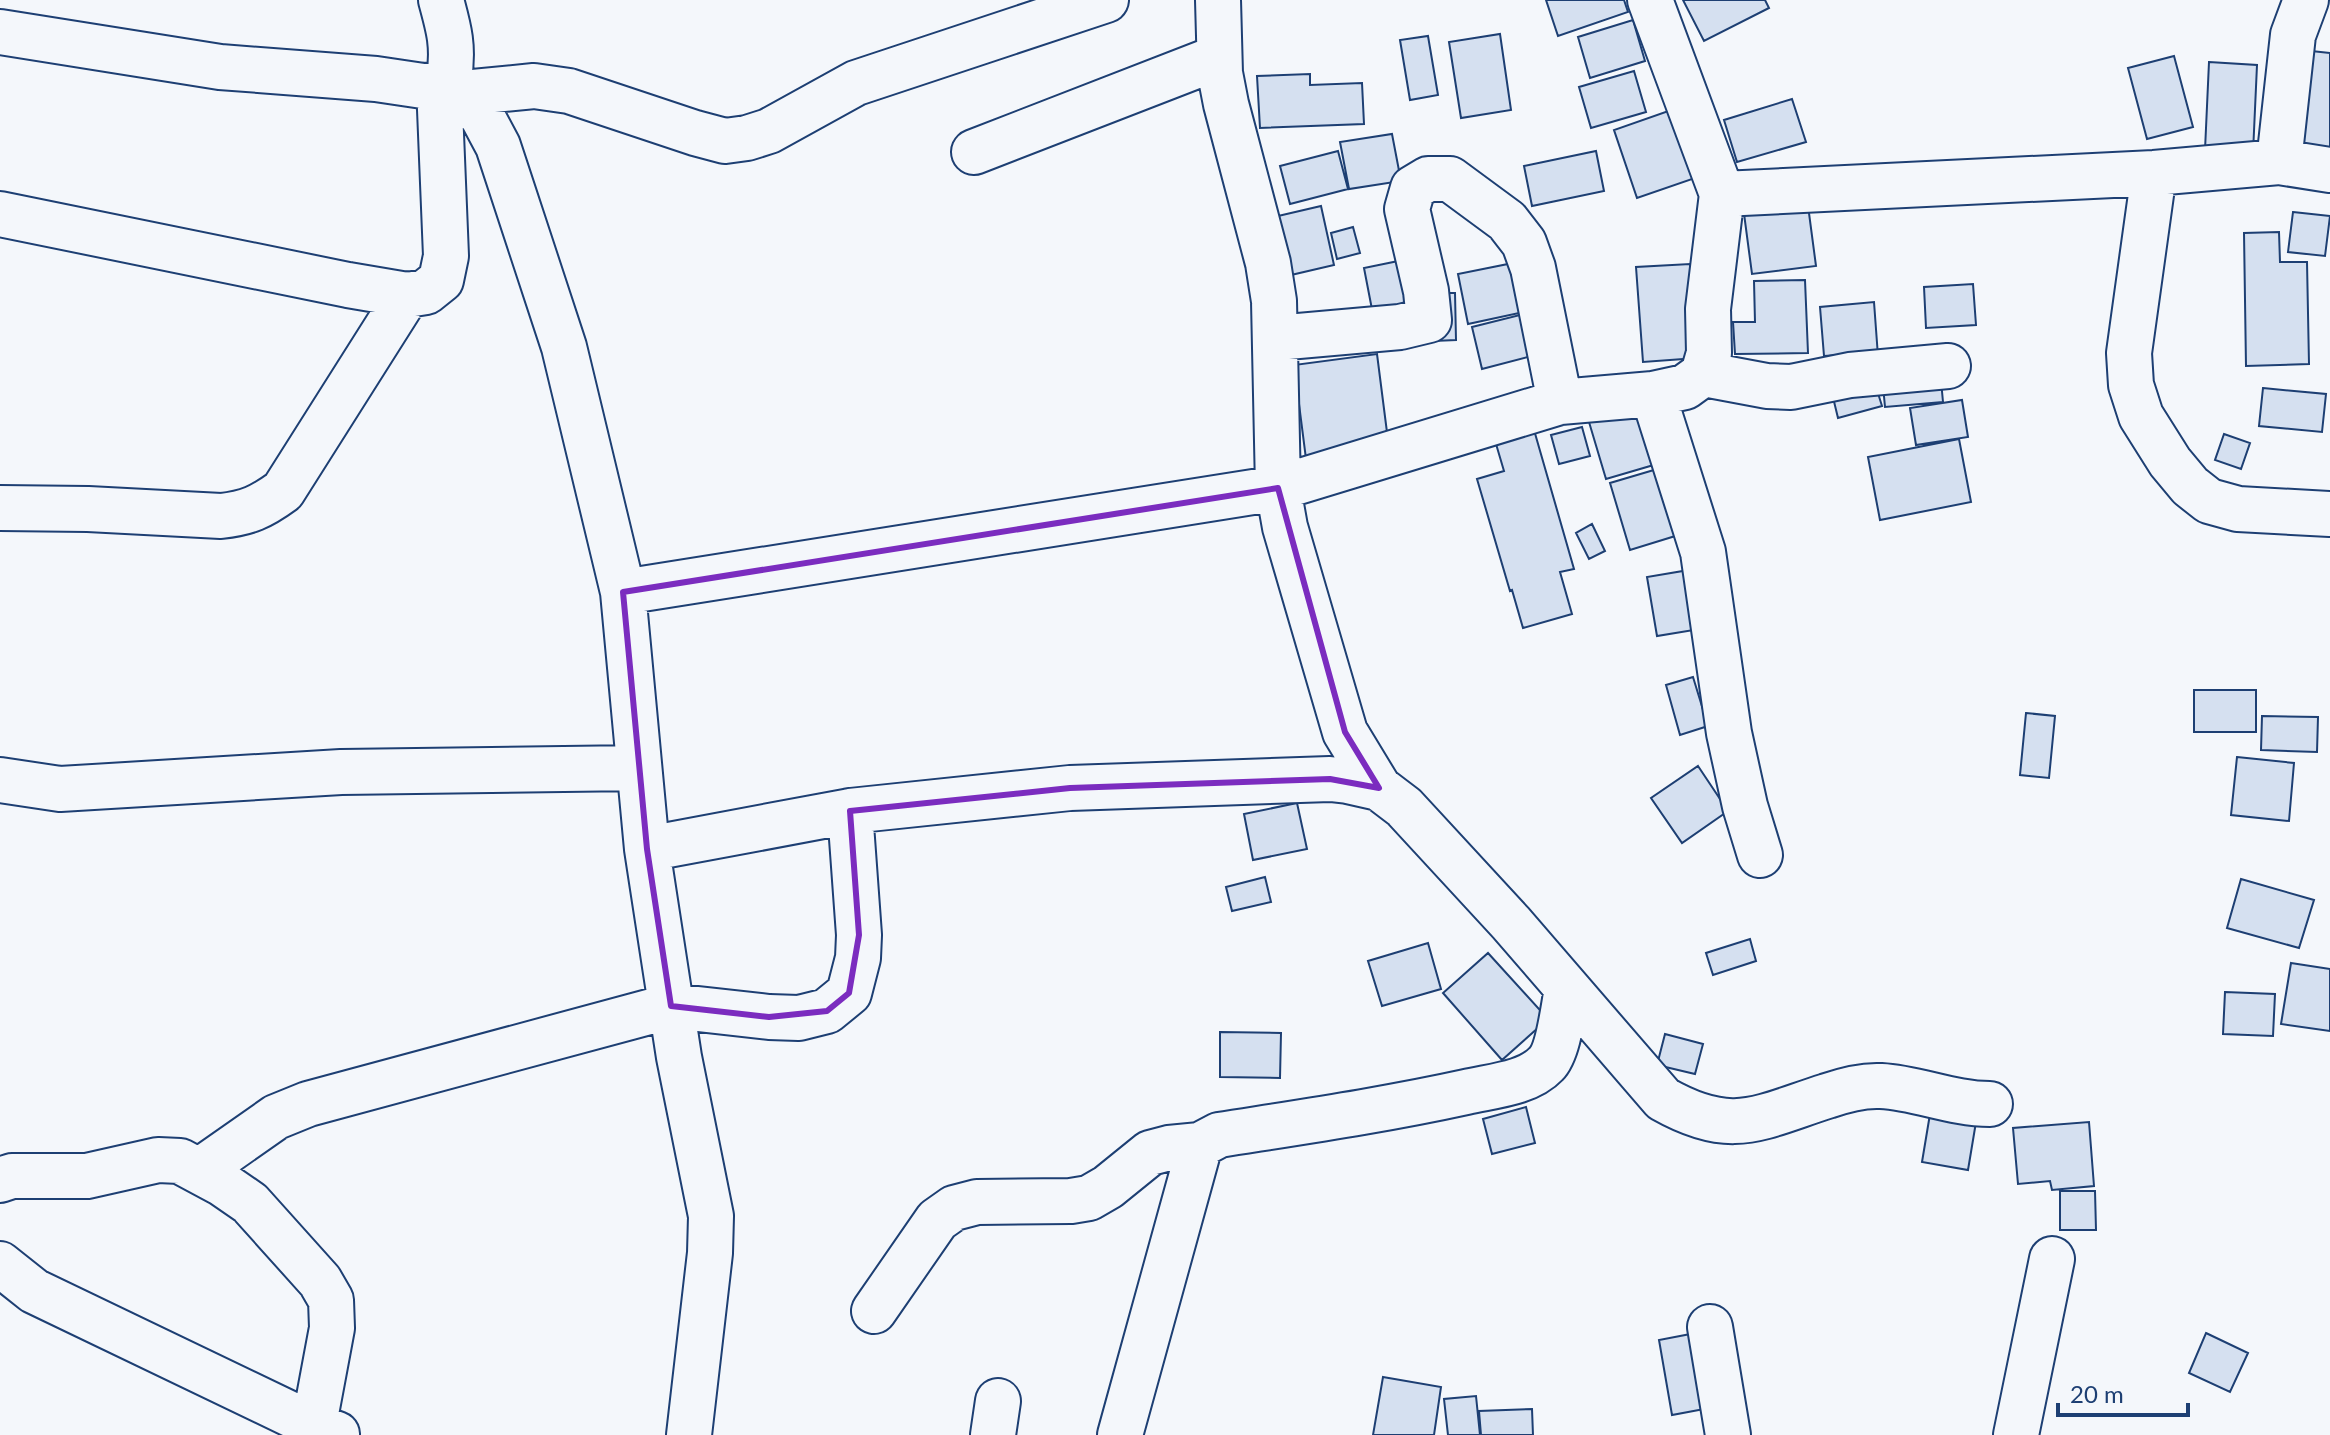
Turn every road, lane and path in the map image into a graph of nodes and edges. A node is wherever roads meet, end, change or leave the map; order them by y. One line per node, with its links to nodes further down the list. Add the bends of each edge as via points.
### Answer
1 (441, 0): 8 (street, via 453,54)
2 (1106, 0): 8 (street, via 856,83 769,131 725,141 569,91)
3 (1218, 0): 7 (street)
4 (1650, 0): 13 (street)
5 (2306, 0): 10 (street, via 2293,35)
6 (0, 32): 8 (street, via 220,67)
7 (1219, 57): 9 (street); 16 (street, via 1226,104 1268,263)
8 (450, 85): 15 (street, via 446,256 441,280 426,292); 24 (street, via 482,116 498,146 560,333)
9 (974, 152)
10 (2279, 162): 11 (street); 12 (street)
11 (2330, 170)
12 (2154, 173): 13 (street); 23 (street, via 2129,353 2131,385 2141,416 2170,462 2209,501 2238,509)
13 (1722, 194): 18 (street)
14 (0, 214): 15 (street)
15 (407, 295): 22 (street, via 283,491 263,506 221,516)
16 (1276, 338): 20 (street, via 1429,320 1407,209 1413,188 1428,179 1450,179 1507,221 1524,243); 21 (street)
17 (1948, 366): 18 (street, via 1850,375 1791,387)
18 (1703, 374): 19 (street, via 1685,387)
19 (1653, 394): 20 (street); 30 (street, via 1703,552 1729,733)
20 (1560, 402): 21 (street)
21 (1278, 488): 24 (street); 27 (street, via 1290,547 1345,732)
22 (0, 508)
23 (2330, 514)
24 (623, 592): 25 (street)
25 (638, 768): 26 (street, via 341,772 72,789); 29 (street)
26 (0, 780)
27 (1379, 788): 28 (street, via 1330,779 1070,788); 31 (street, via 1404,807)
28 (850, 811): 29 (street); 32 (street, via 859,935 849,993 827,1011 799,1018)
29 (647, 849): 32 (street)
30 (1760, 855)
31 (1567, 989): 33 (street, via 1663,1099 1710,1120 1756,1119 1870,1086); 34 (street, via 1547,1063 1530,1075 1387,1109 1219,1135)
32 (671, 1006): 35 (street, via 308,1104 276,1117); 42 (street, via 711,1216)
33 (1990, 1104)
34 (1200, 1145): 39 (street, via 1150,1153 1089,1198 977,1202 954,1208 937,1220); 43 (street)
35 (199, 1171): 36 (street, via 180,1161 158,1160 87,1176); 41 (street, via 250,1203 331,1300)
36 (0, 1180)
37 (2052, 1259): 45 (street)
38 (0, 1264): 41 (street, via 34,1291)
39 (874, 1311)
40 (1710, 1327): 44 (street)
41 (321, 1432)
42 (689, 1435)
43 (1120, 1435)
44 (1728, 1435)
45 (2016, 1435)

